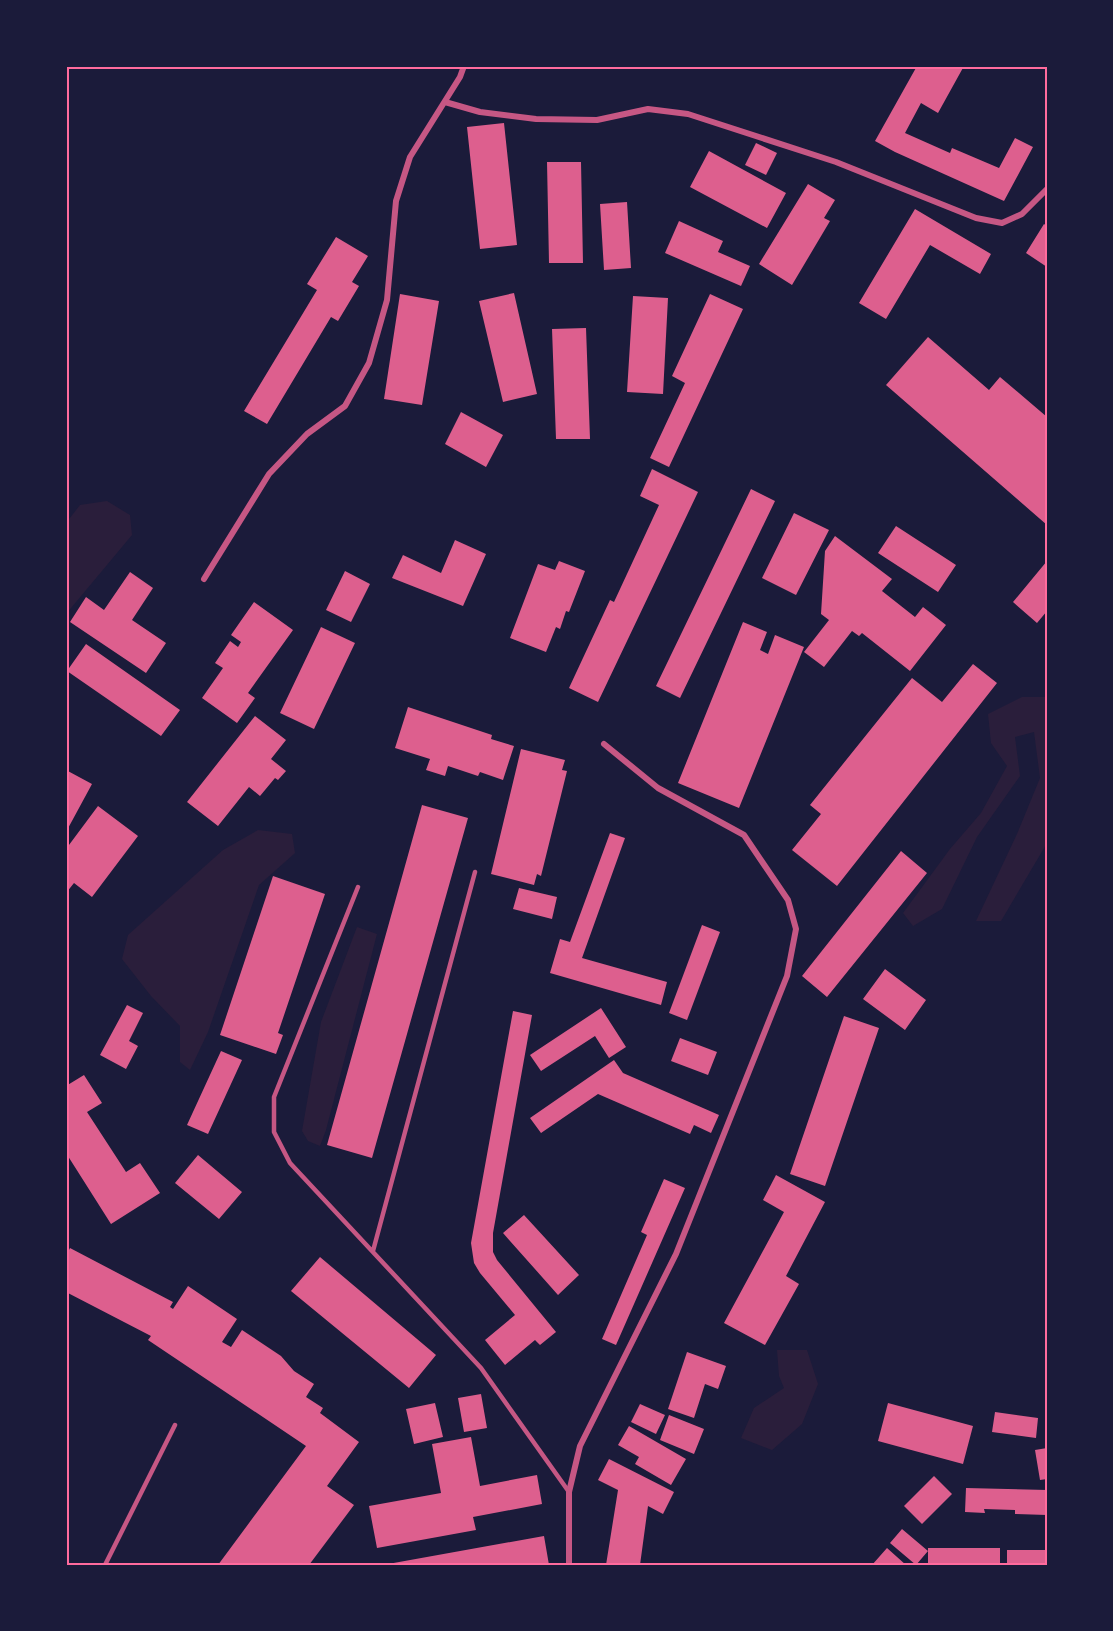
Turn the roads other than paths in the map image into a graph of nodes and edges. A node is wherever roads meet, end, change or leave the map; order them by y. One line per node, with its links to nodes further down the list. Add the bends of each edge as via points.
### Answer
1 (464, 66): 2 (street)
2 (445, 102): 3 (street, via 480,112 536,119 597,120 648,109 688,114 836,162 976,218 1002,223 1022,214); 4 (street, via 410,157 396,201 387,300 369,363 345,406 308,434 269,474)
3 (1047, 189)
4 (204, 579)
5 (604, 744): 10 (street, via 658,788 744,835 788,900 796,929 787,976 676,1254 580,1446)
6 (475, 872): 8 (lane)
7 (358, 887): 8 (lane, via 274,1096 274,1132 290,1163)
8 (373, 1251): 10 (lane, via 481,1368)
9 (175, 1425): 11 (lane)
10 (569, 1492): 12 (street)
11 (105, 1565)
12 (569, 1565)

